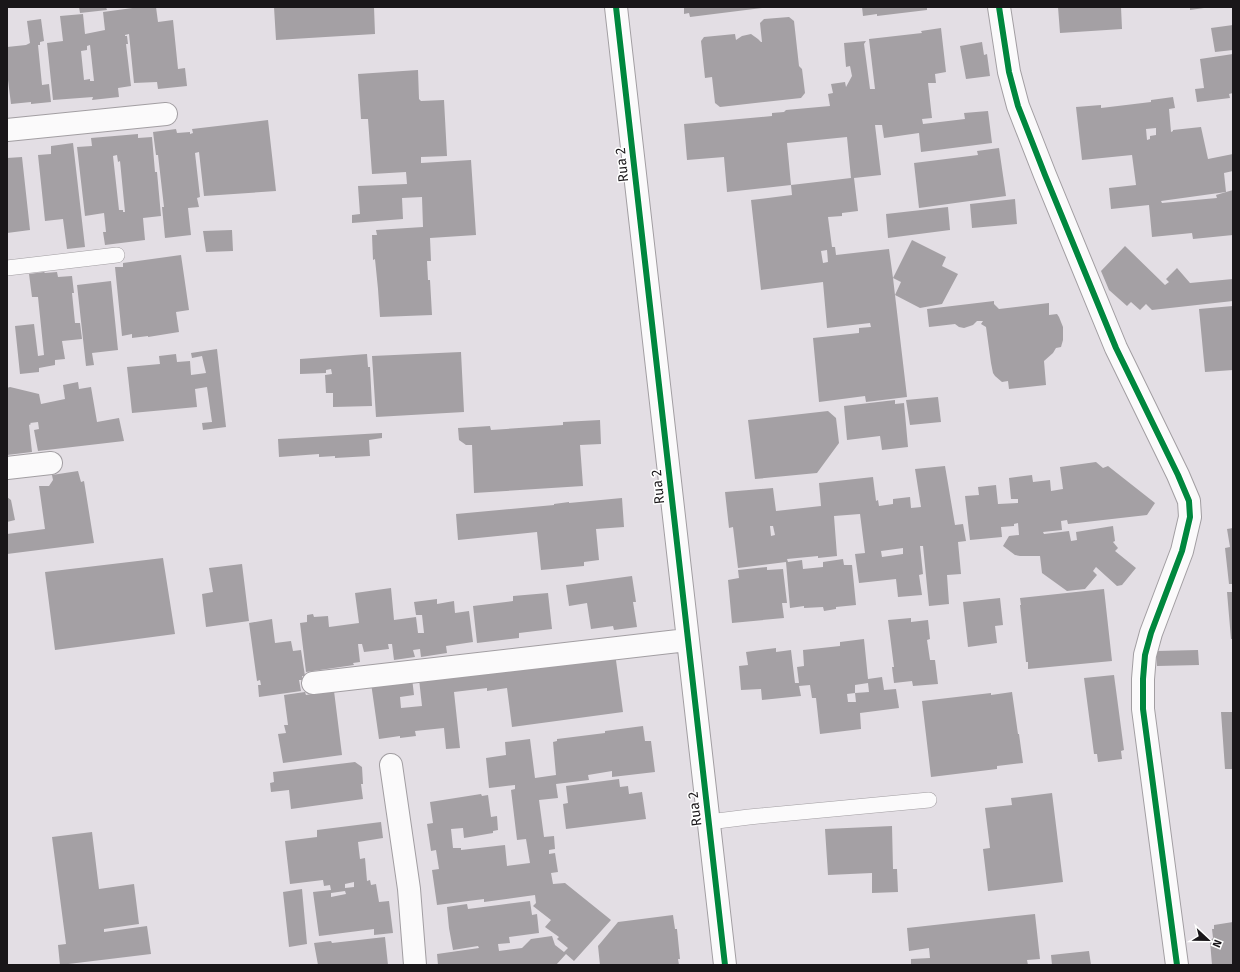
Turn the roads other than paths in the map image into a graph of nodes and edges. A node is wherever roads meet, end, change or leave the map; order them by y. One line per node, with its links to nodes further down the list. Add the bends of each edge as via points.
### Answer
1 (616, 7): 9 (street, Rua 2)
2 (999, 7): 16 (street, via 1008,72 1044,175 1116,348 1189,501 1190,517 1182,550 1150,633 1143,679 1143,710)
3 (166, 114): 4 (street)
4 (7, 130)
5 (117, 255): 6 (lane)
6 (7, 268)
7 (51, 463): 8 (street)
8 (7, 468)
9 (688, 640): 10 (street); 13 (street, Rua 2)
10 (313, 683)
11 (391, 765): 14 (street, via 409,889)
12 (929, 800): 13 (lane)
13 (708, 822): 15 (street, Rua 2)
14 (415, 965)
15 (725, 965)
16 (1177, 965)

